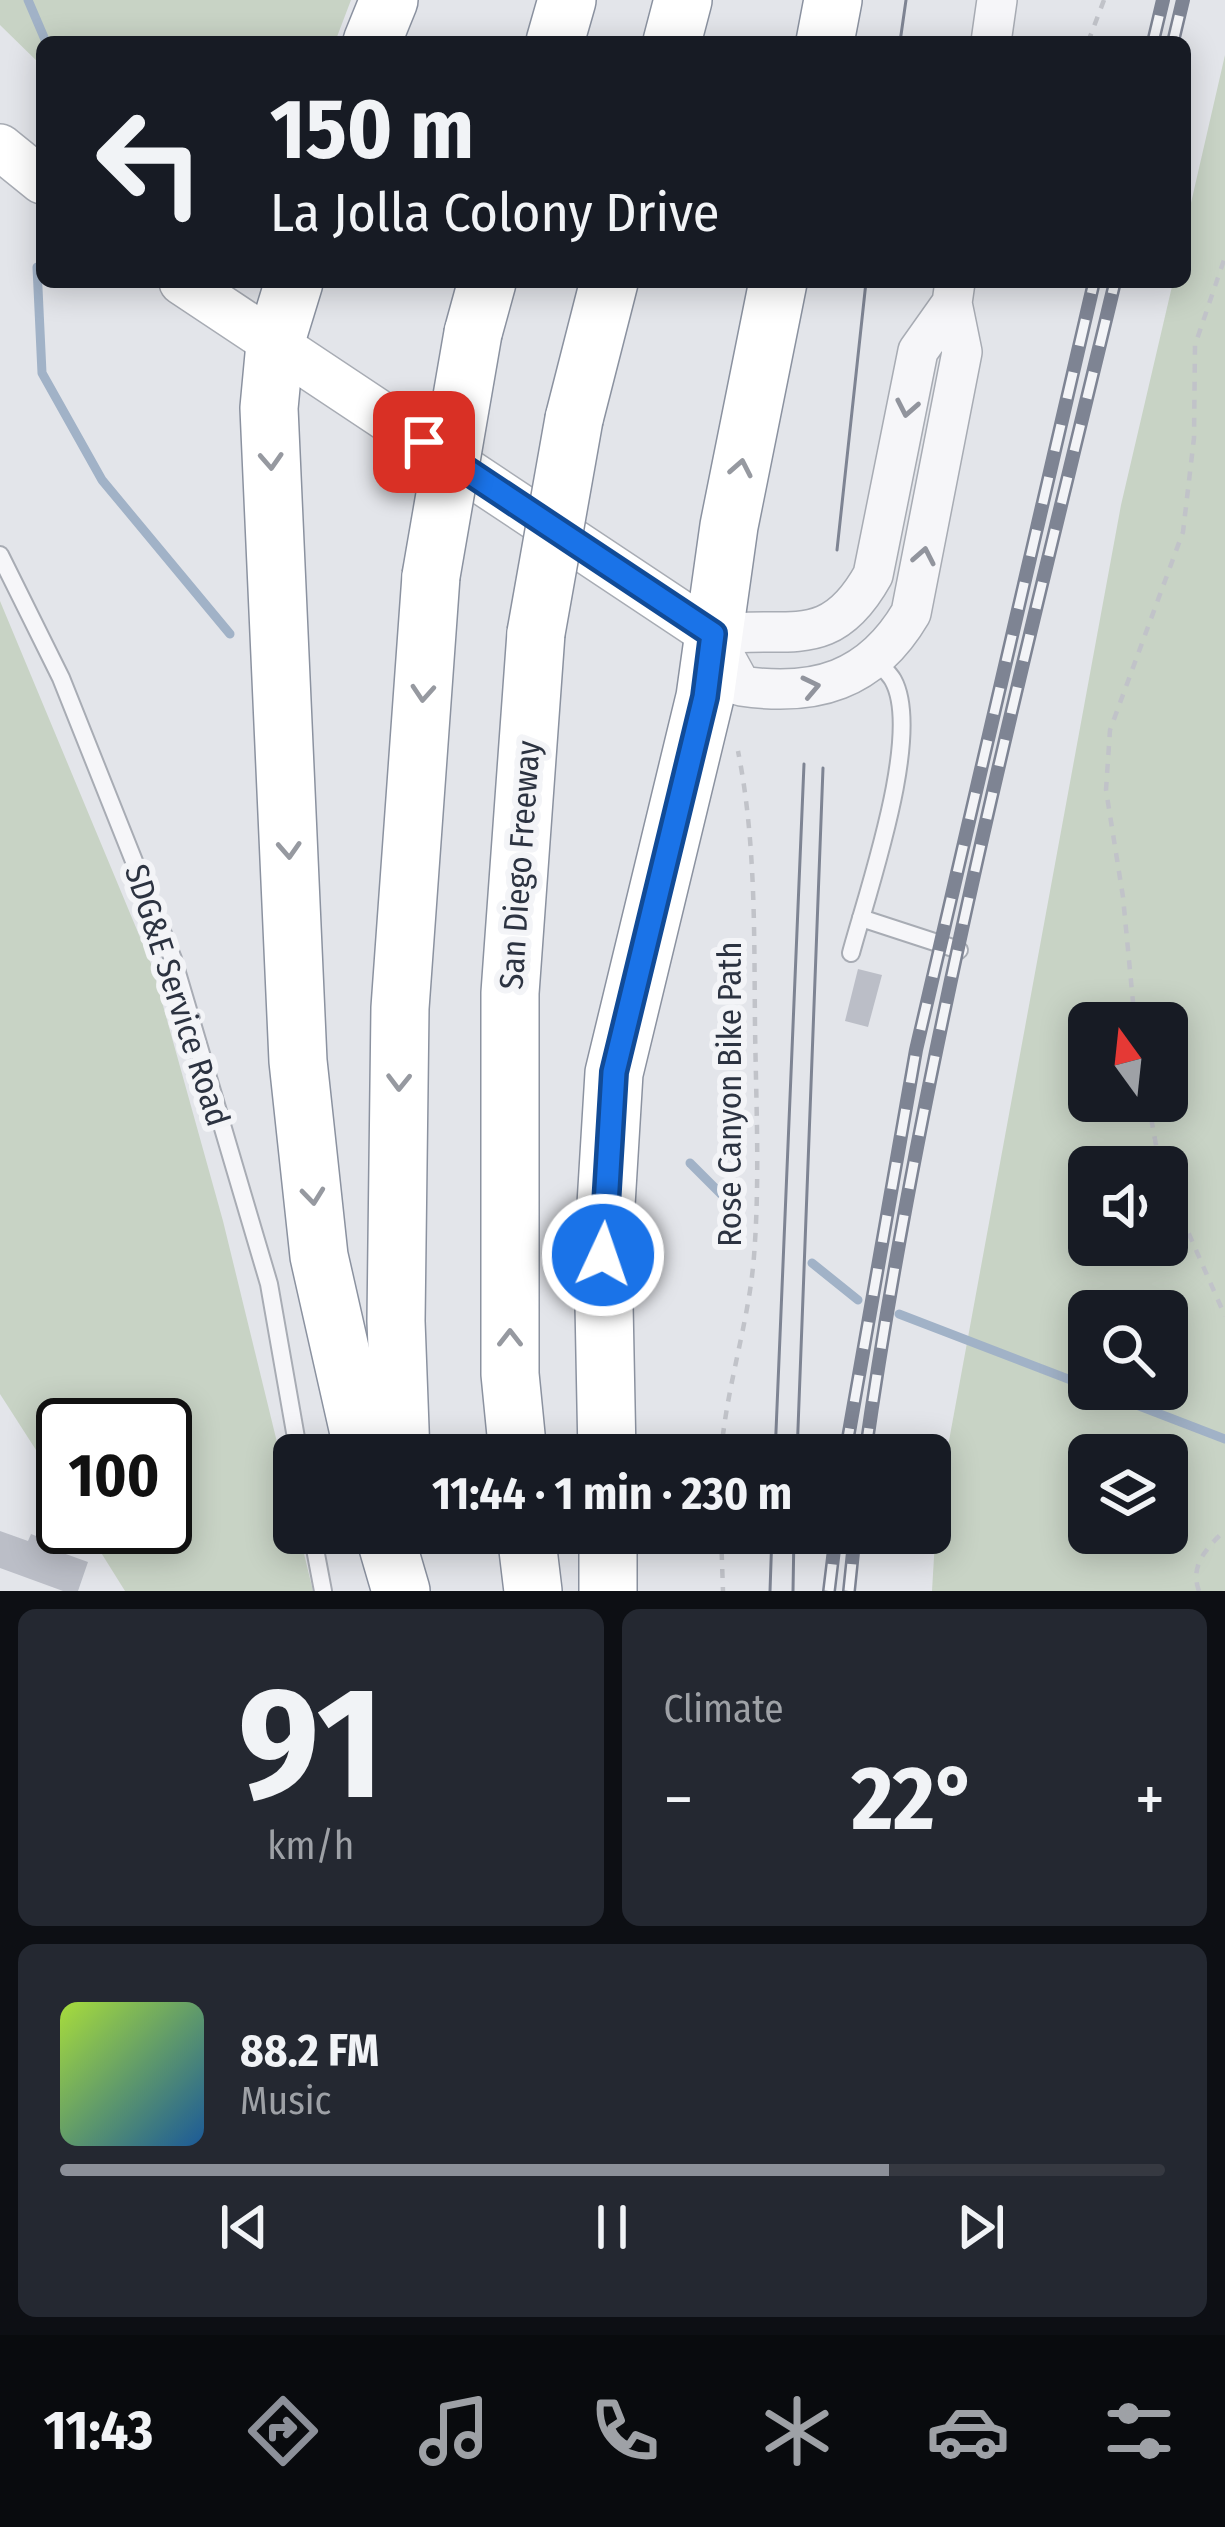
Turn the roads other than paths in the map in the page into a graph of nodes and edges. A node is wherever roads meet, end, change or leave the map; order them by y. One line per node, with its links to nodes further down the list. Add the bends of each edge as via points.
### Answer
1 (389, 0): 6 (highway)
2 (567, 0): 7 (highway)
3 (683, 0): 8 (highway)
4 (833, 0): 9 (highway)
5 (997, 0): 10 (street)
6 (374, 36)
7 (557, 36)
8 (674, 36)
9 (826, 36)
10 (992, 36)
11 (0, 147): 12 (main road)
12 (36, 177)
13 (191, 288): 19 (main road)
14 (292, 288): 19 (highway)
15 (607, 288): 29 (highway, San Diego Freeway, one-way to 15, bridge, via 510,993 536,633 574,419)
16 (777, 288): 21 (highway, one-way to 16)
17 (954, 292): 21 (street, one-way to 21, via 918,351 874,575 858,603 824,628); 22 (street, one-way to 17, via 903,626 920,578 962,352)
18 (480, 307): 28 (highway, one-way to 28, bridge, via 431,577 400,1008)
19 (275, 344): 21 (main road); 27 (highway, one-way to 27, via 268,408 298,1061 319,1256)
20 (0, 555): 26 (lane, SDG&E Service Road, via 61,678 173,959 268,1284)
21 (713, 634): 22 (street, one-way to 22, via 741,686 778,692 820,687); 30 (highway, via 705,697 614,1072 603,1255)
22 (875, 658): 23 (lane, via 895,682 900,760)
23 (861, 918): 24 (lane); 25 (lane)
24 (959, 950)
25 (851, 953)
26 (295, 1434)
27 (359, 1434)
28 (400, 1434)
29 (516, 1434)
30 (607, 1434)
31 (317, 1554): 36 (lane)
32 (392, 1554): 37 (highway)
33 (406, 1554): 37 (highway)
34 (528, 1554): 38 (highway)
35 (608, 1554): 39 (highway)
36 (323, 1591)
37 (405, 1591)
38 (532, 1591)
39 (608, 1591)

